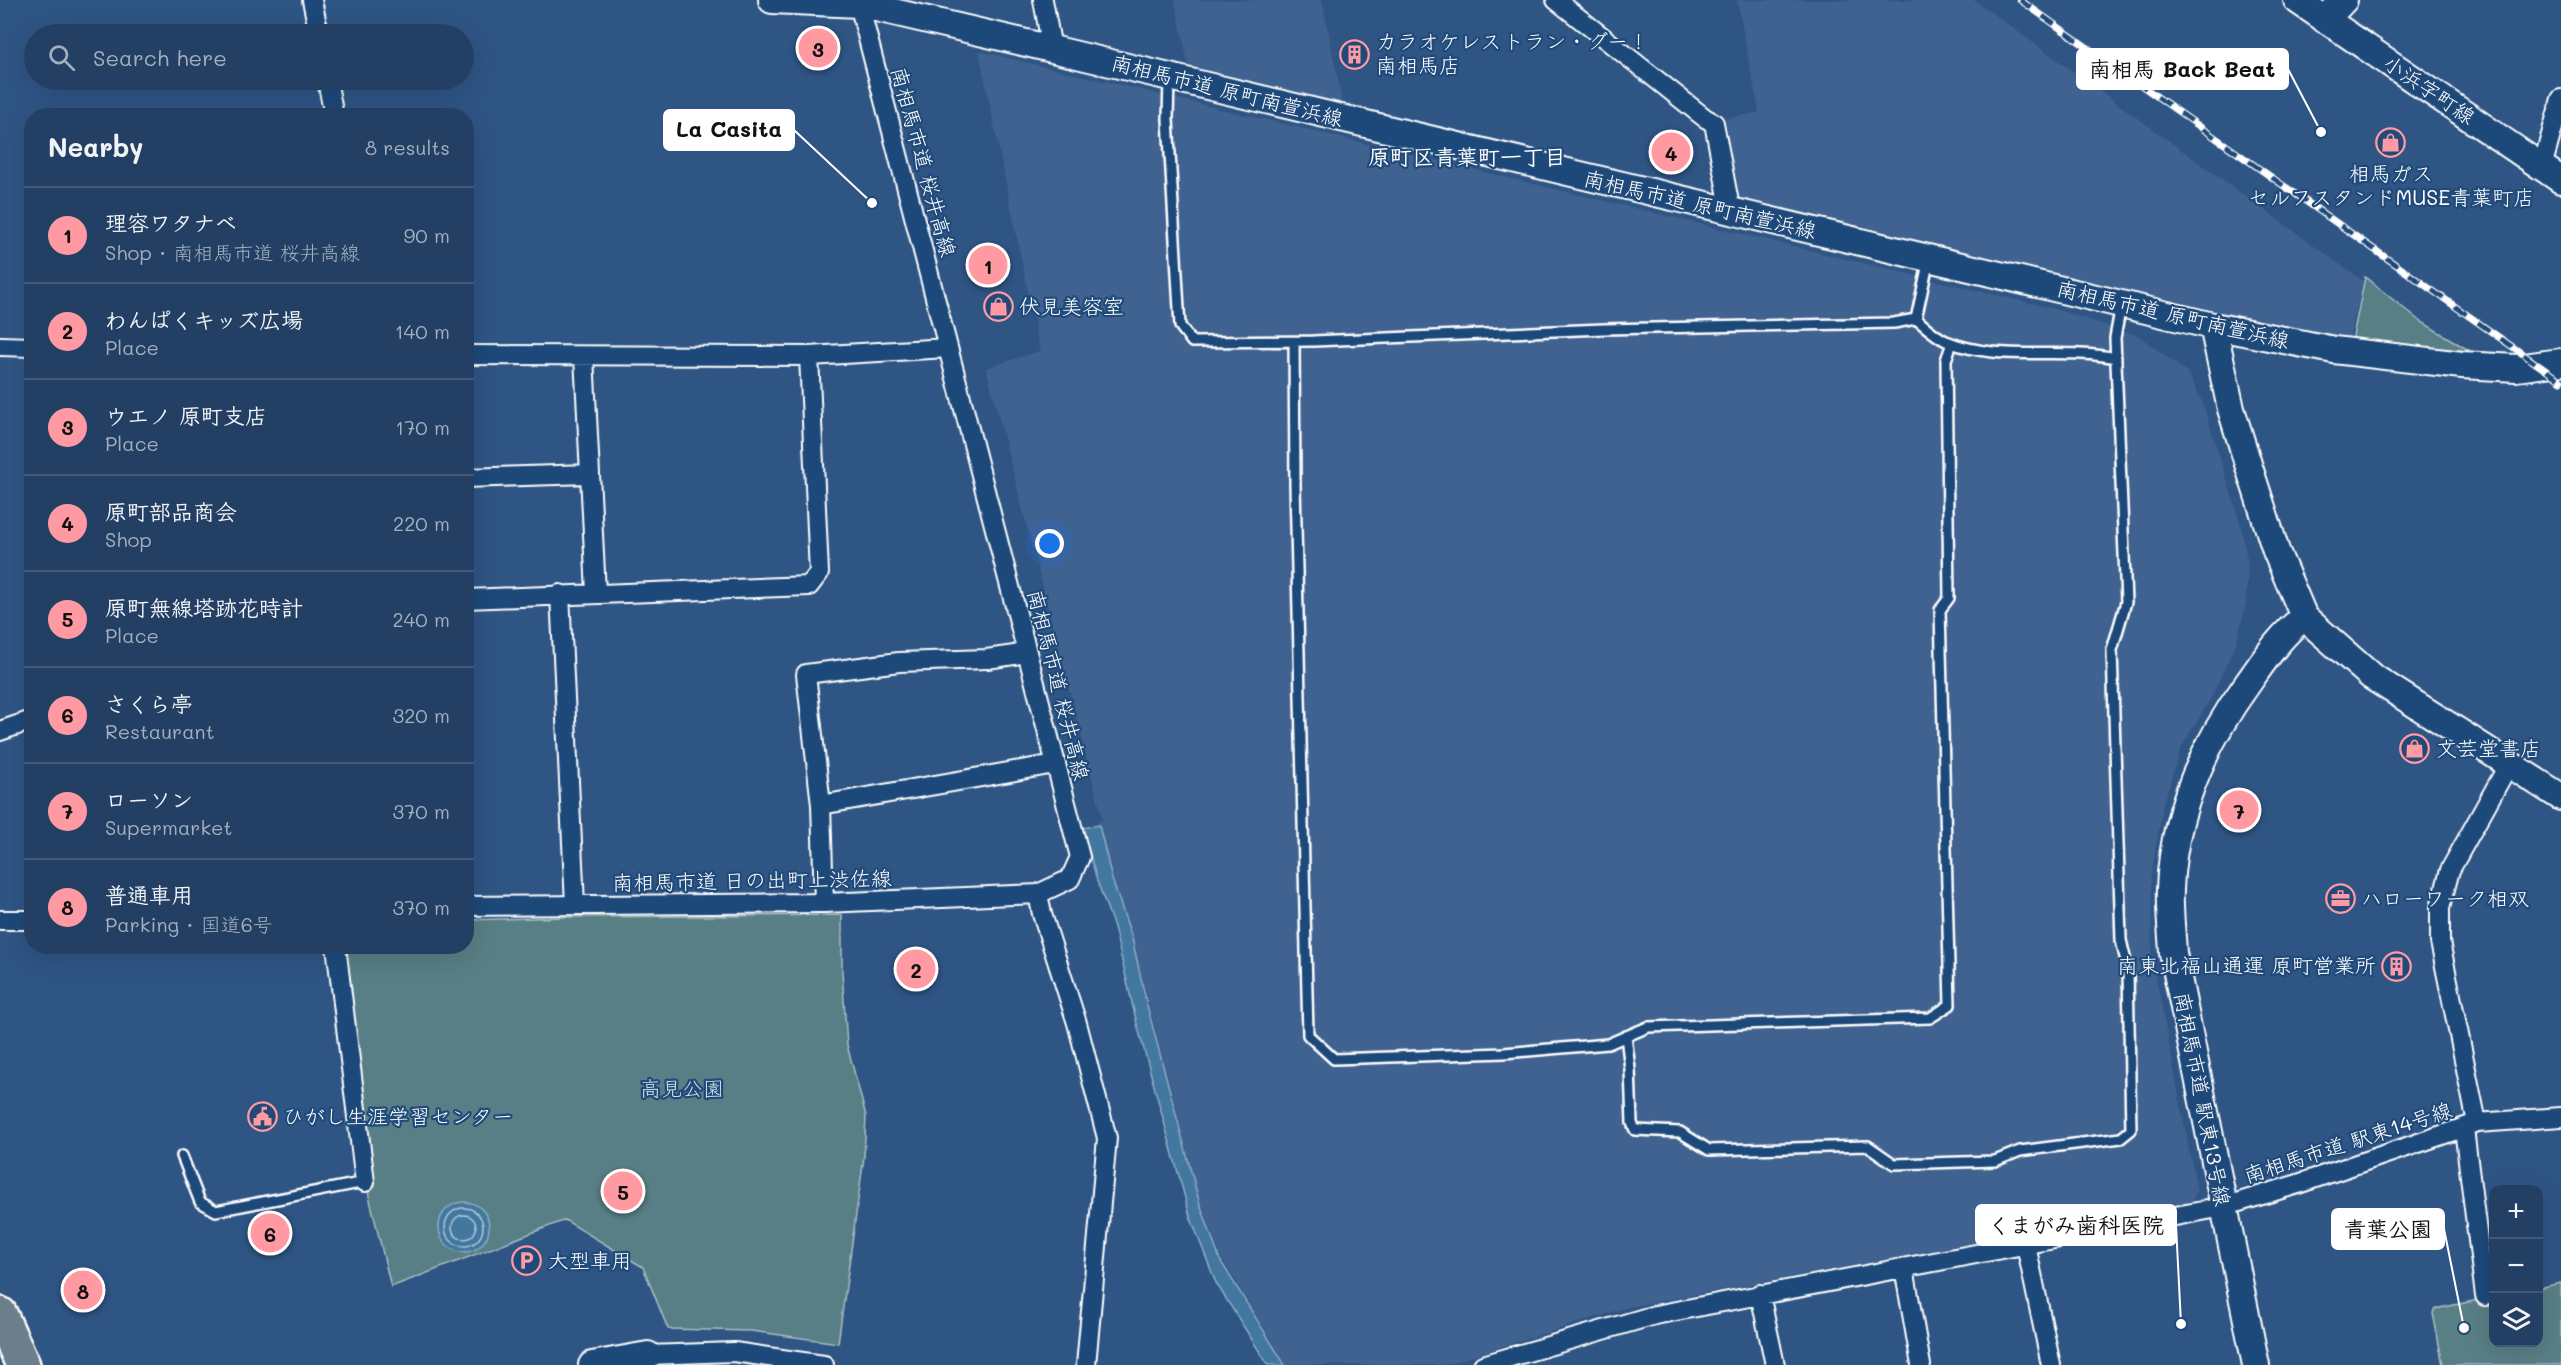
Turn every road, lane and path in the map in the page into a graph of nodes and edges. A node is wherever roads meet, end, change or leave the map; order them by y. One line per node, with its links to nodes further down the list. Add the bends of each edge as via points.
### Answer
1 (312, 0): 9 (street)
2 (772, 0): 7 (street, 南相馬市道 原町南萱浜線)
3 (1043, 0): 10 (street)
4 (1556, 0): 16 (street, via 1714,123)
5 (2297, 0): 8 (street, 小浜字町線)
6 (2344, 0): 8 (street)
7 (858, 2): 10 (street, 南相馬市道 原町南萱浜線); 25 (street, 南相馬市道 桜井高線)
8 (2325, 20): 15 (street, 小浜字町線)
9 (317, 24)
10 (1052, 49): 11 (street, 南相馬市道 原町南萱浜線)
11 (1169, 77): 16 (street, 南相馬市道 原町南萱浜線); 21 (lane, via 1180,326 1192,342)
12 (329, 90): 14 (street)
13 (2561, 99): 15 (street)
14 (332, 108)
15 (2551, 173)
16 (1731, 213): 17 (street, 南相馬市道 原町南萱浜線)
17 (1929, 259): 18 (street, 南相馬市道 原町南萱浜線); 19 (lane)
18 (2121, 305): 20 (street, 南相馬市道 原町南萱浜線); 29 (lane)
19 (1916, 319): 21 (lane); 22 (lane)
20 (2213, 326): 30 (street, 南相馬市道 原町南萱浜線, via 2334,350 2451,364 2516,368); 36 (street, via 2231,409 2249,467 2276,551)
21 (1294, 342): 51 (lane, via 1308,1035 1334,1059 1504,1053 1608,1044)
22 (1952, 343): 29 (lane, via 1980,352 2090,353); 51 (lane, via 1946,360 1949,598 1940,610 1950,1005 1930,1018 1648,1027)
23 (0, 346): 24 (street)
24 (24, 347)
25 (948, 348): 28 (street); 37 (street, 南相馬市道 桜井高線)
26 (474, 355): 27 (street)
27 (584, 356): 28 (street); 31 (street)
28 (809, 356): 33 (street, via 819,573 808,586)
29 (2116, 358): 51 (lane, via 2126,602 2112,650 2121,940 2128,970 2131,1130 2121,1138 2020,1150 1995,1161 1894,1164 1868,1146 1709,1150 1680,1132 1635,1131)
30 (2561, 362)
31 (589, 474): 32 (street); 33 (street)
32 (474, 478)
33 (596, 593): 34 (street)
34 (560, 594): 35 (street); 46 (street)
35 (474, 598)
36 (2304, 617): 41 (street, via 2371,676); 56 (street, 南相馬市道 駅東13号線, via 2284,633 2209,742 2194,774 2173,863 2173,953)
37 (1027, 653): 40 (street, 南相馬市道 桜井高線); 43 (street, via 987,659 899,662 806,674)
38 (24, 723): 39 (street)
39 (0, 731)
40 (1055, 764): 43 (street); 44 (street, 南相馬市道 桜井高線, via 1080,857 1070,879)
41 (2509, 764): 42 (street); 53 (street, via 2450,870 2440,908 2440,942)
42 (2561, 797)
43 (821, 805): 45 (street)
44 (1038, 894): 45 (street, 南相馬市道 日の出町上渋佐線); 66 (street, via 1107,1138)
45 (824, 903): 46 (street, 南相馬市道 日の出町上渋佐線)
46 (575, 905): 47 (street, 南相馬市道 日の出町上渋佐線)
47 (474, 906)
48 (0, 920): 49 (street)
49 (24, 920)
50 (337, 954): 55 (street)
51 (1626, 1036)
52 (2561, 1117): 53 (street, 南相馬市道 駅東14号線)
53 (2470, 1126): 56 (street, 南相馬市道 駅東14号線); 60 (street)
54 (182, 1156): 55 (lane, via 201,1202 216,1210)
55 (364, 1182)
56 (2223, 1208): 57 (street, 南相馬市道 駅東14号線); 71 (street, 南相馬市道 駅東13号線)
57 (2026, 1245): 58 (street, 南相馬市道 駅東14号線); 70 (street)
58 (1904, 1268): 59 (street, 南相馬市道 駅東14号線); 69 (street)
59 (1760, 1294): 67 (street, 南相馬市道 駅東14号線, via 1655,1315); 68 (street)
60 (2486, 1296)
61 (0, 1314): 63 (highway)
62 (648, 1355): 64 (street); 65 (street, via 734,1352)
63 (23, 1365)
64 (592, 1365)
65 (824, 1365)
66 (1086, 1365)
67 (1483, 1365)
68 (1775, 1365)
69 (1921, 1365)
70 (2051, 1365)
71 (2256, 1365)

